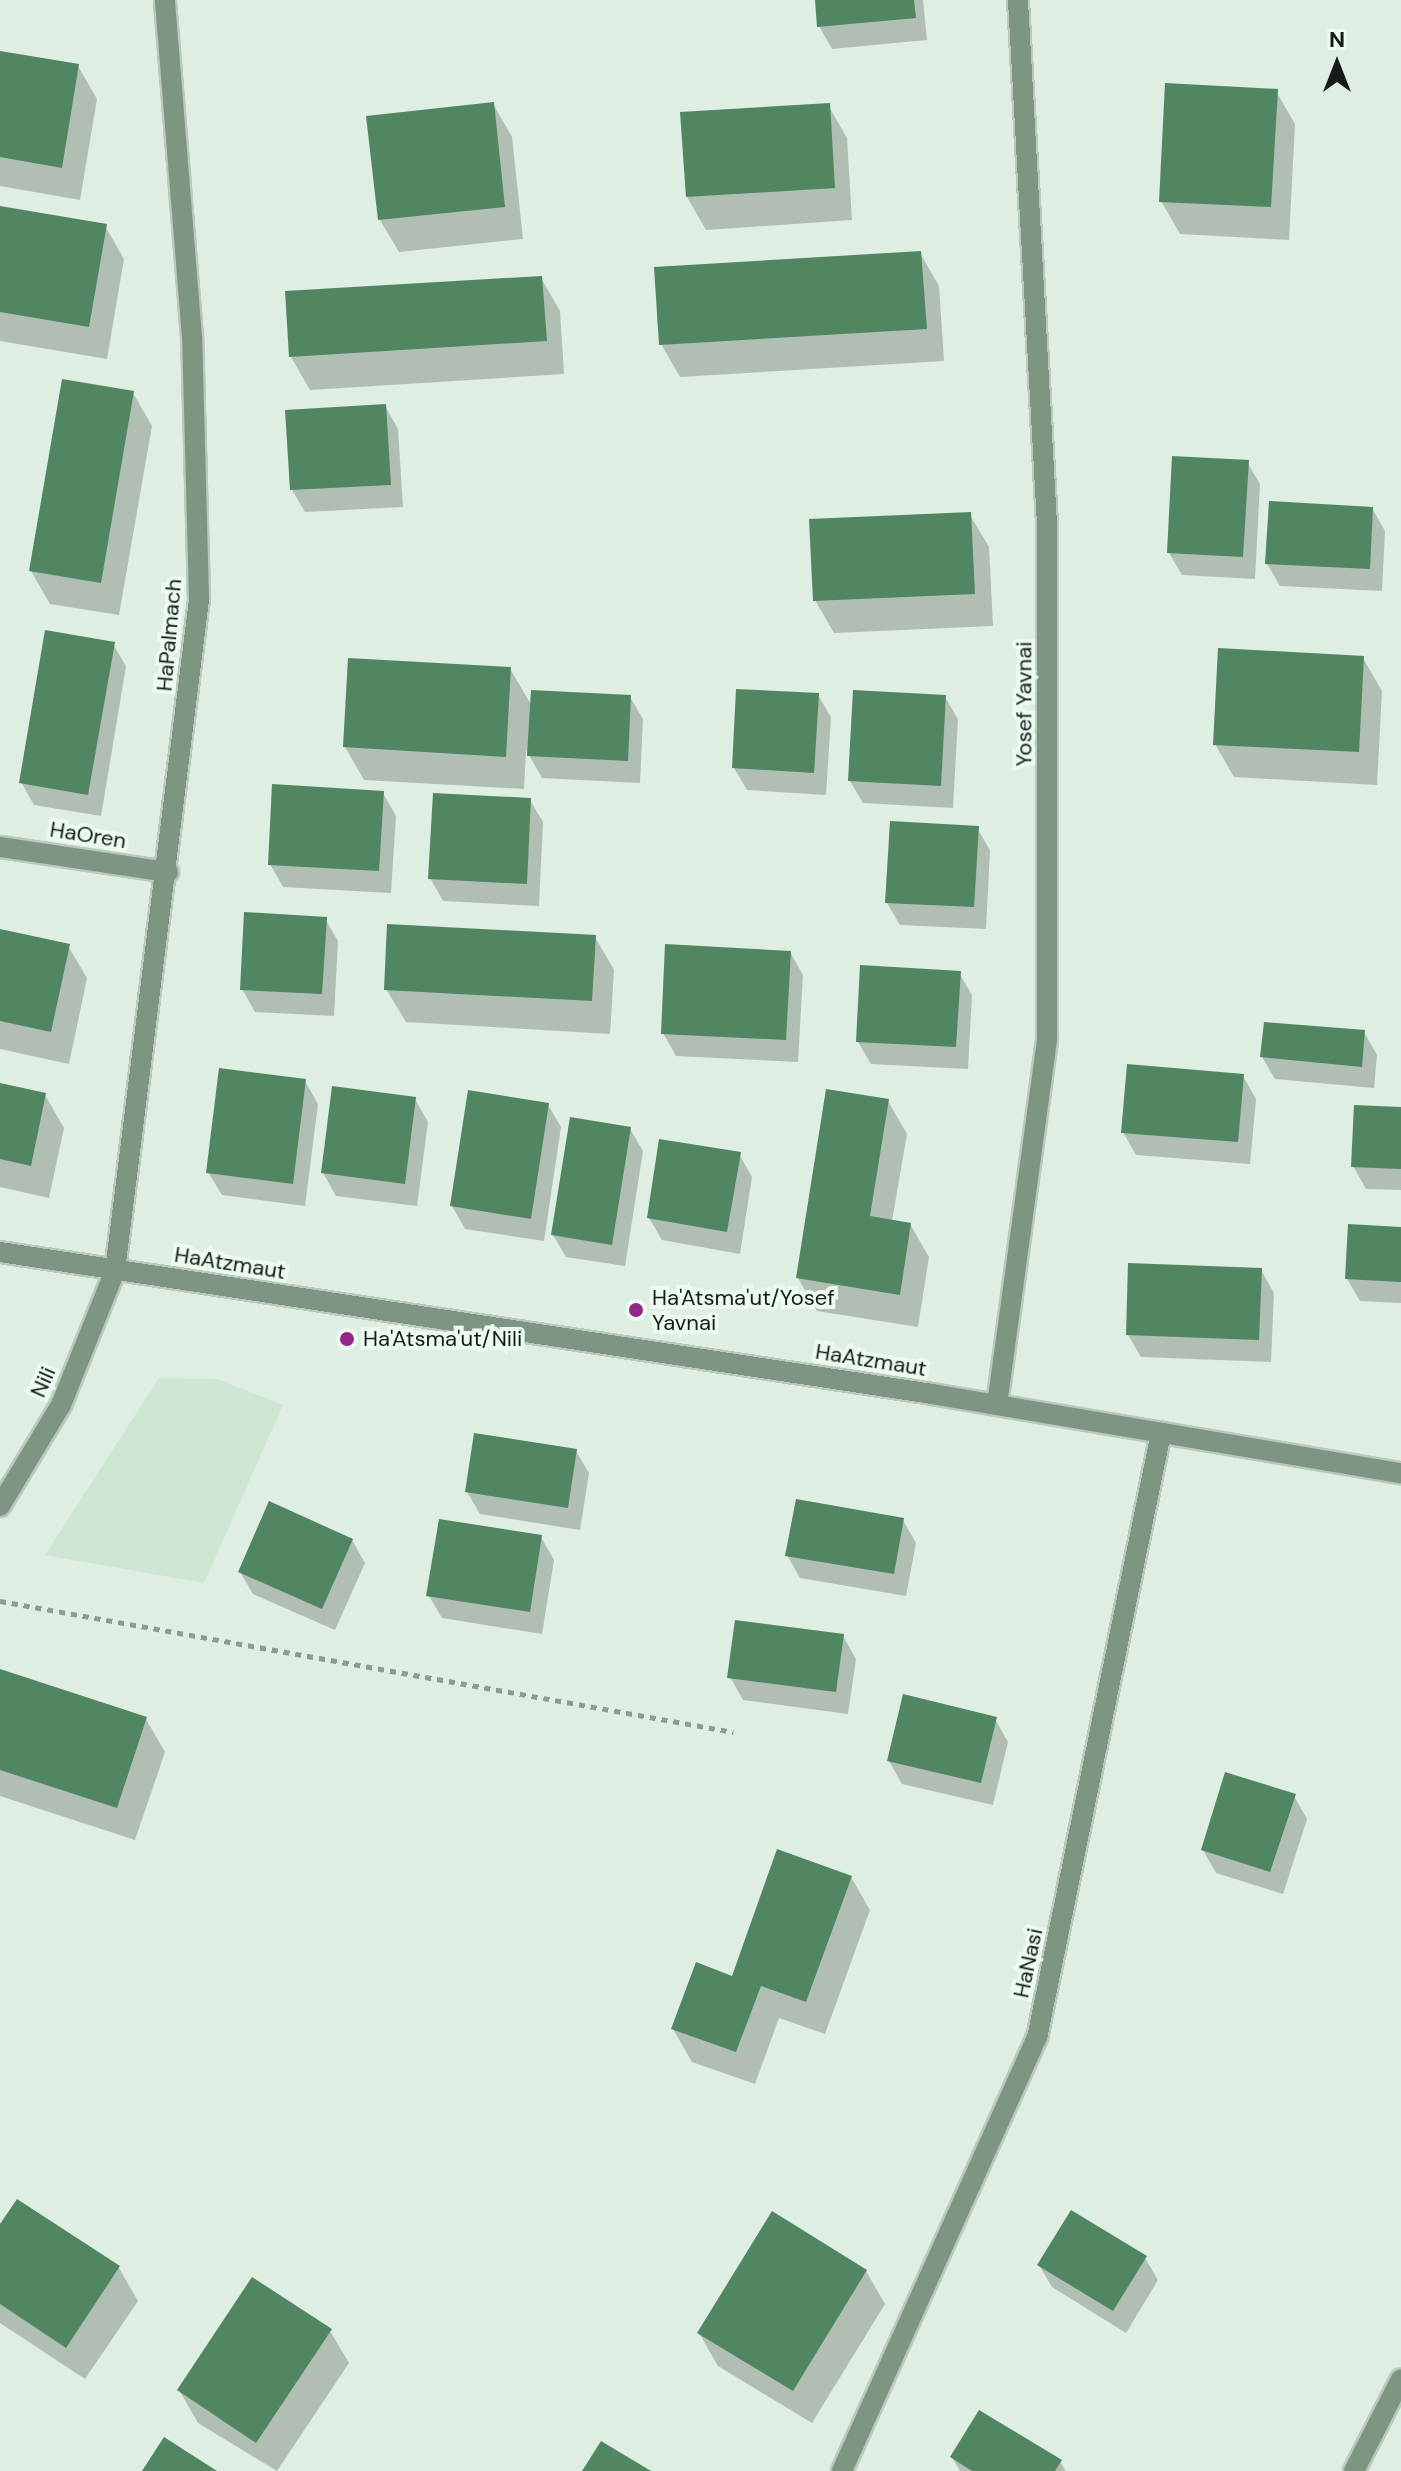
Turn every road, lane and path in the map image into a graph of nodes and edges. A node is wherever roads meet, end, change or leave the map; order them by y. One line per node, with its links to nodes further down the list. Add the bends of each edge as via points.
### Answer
1 (165, 0): 4 (street, HaPalmach, via 192,337 199,599)
2 (1018, 0): 7 (street, Yosef Yavnai, via 1047,524 1047,1040)
3 (0, 847): 4 (street, HaOren)
4 (168, 872): 6 (street, HaPalmach)
5 (0, 1252): 6 (street, HaAtzmaut)
6 (115, 1271): 7 (street, HaAtzmaut); 10 (street, Nili, via 61,1405)
7 (997, 1405): 8 (street, HaAtzmaut)
8 (1161, 1433): 9 (street, HaAtzmaut); 14 (street, HaNasi, via 1037,2038)
9 (1401, 1473)
10 (0, 1506)
11 (0, 1601): 12 (path)
12 (733, 1732)
13 (1401, 2379): 15 (street)
14 (842, 2471)
15 (1354, 2471)

